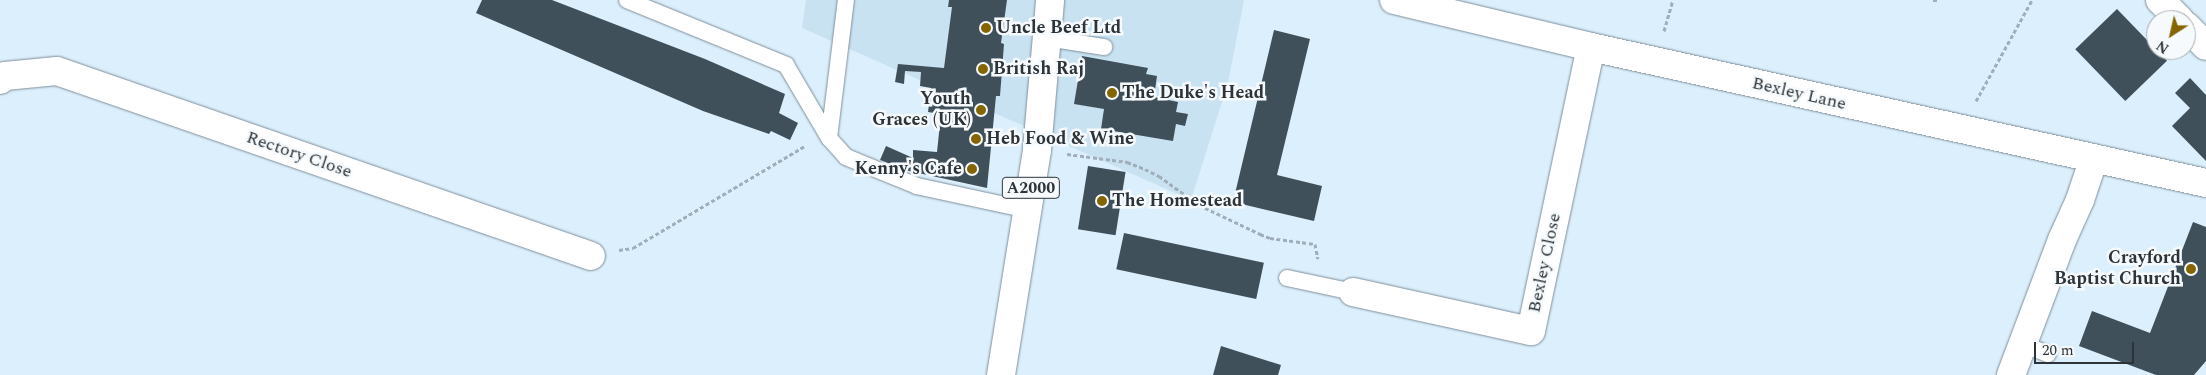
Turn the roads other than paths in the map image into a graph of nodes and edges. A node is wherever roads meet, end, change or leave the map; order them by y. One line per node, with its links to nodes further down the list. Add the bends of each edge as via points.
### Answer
1 (626, 0): 13 (lane, via 786,65)
2 (846, 0): 13 (lane)
3 (1050, 0): 8 (street, A2000)
4 (1394, 0): 11 (street, Bexley Lane)
5 (2160, 0): 6 (street)
6 (2170, 10)
7 (2196, 36): 9 (street)
8 (1047, 38): 10 (lane); 16 (street, A2000)
9 (2206, 46)
10 (1104, 47)
11 (1591, 47): 14 (street, Bexley Lane); 19 (street, Bexley Close, via 1530,331)
12 (2, 74): 17 (street, Rectory Close, via 57,71)
13 (829, 138): 16 (lane, via 846,157 917,186)
14 (2094, 158): 15 (street, Bexley Lane); 21 (street, via 2062,240 2036,349)
15 (2206, 183)
16 (1028, 210): 20 (street, A2000)
17 (591, 256)
18 (1287, 278): 19 (lane)
19 (1353, 292)
20 (1002, 375)
21 (2011, 375)

